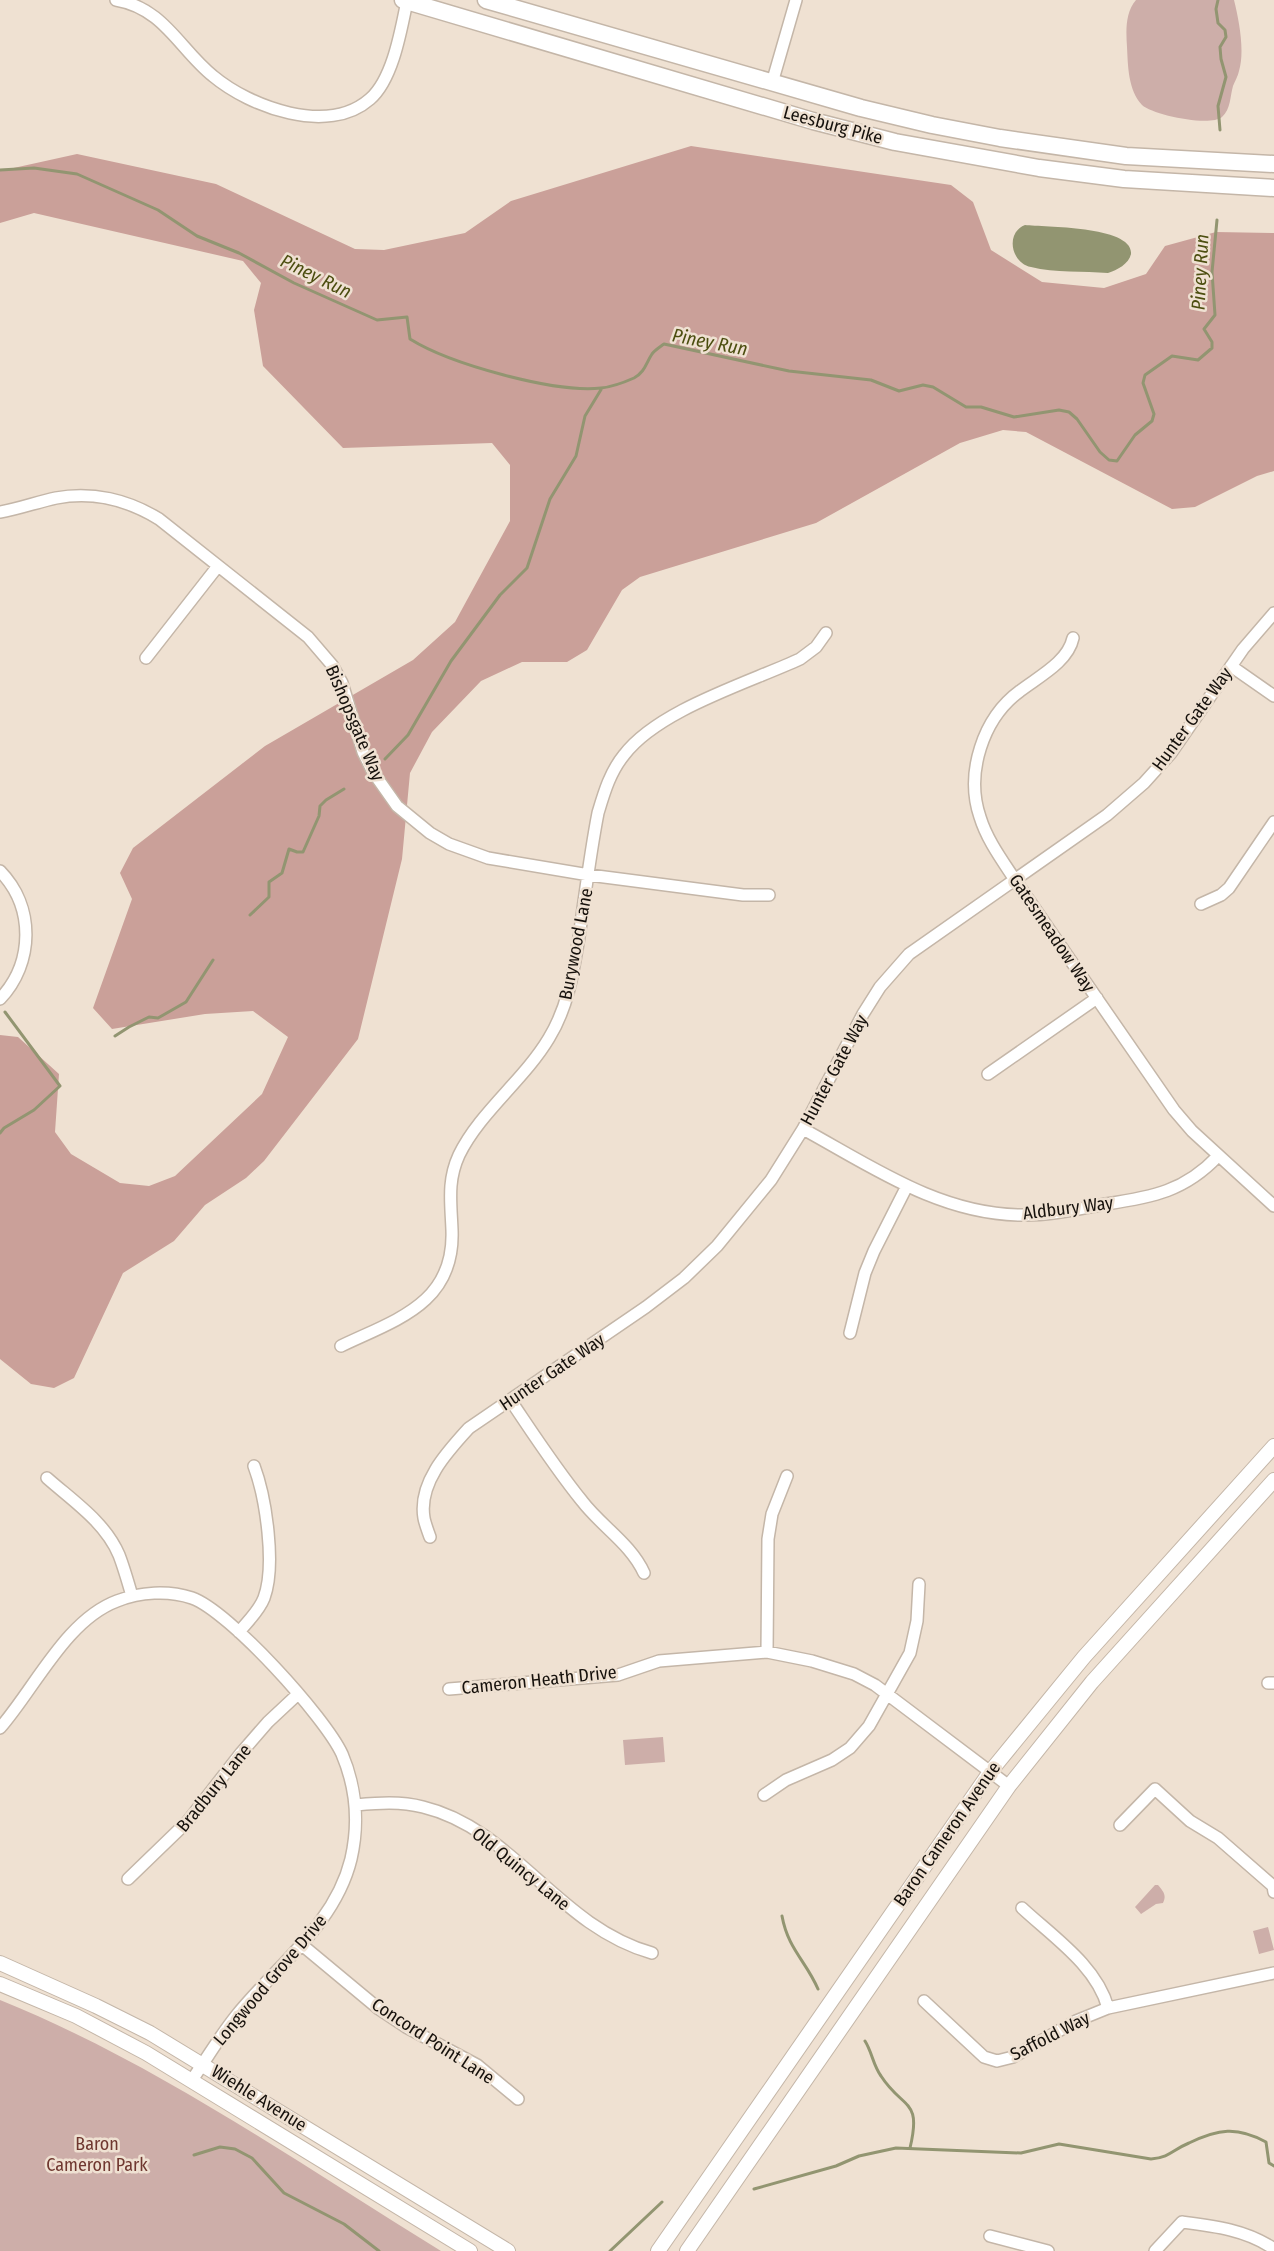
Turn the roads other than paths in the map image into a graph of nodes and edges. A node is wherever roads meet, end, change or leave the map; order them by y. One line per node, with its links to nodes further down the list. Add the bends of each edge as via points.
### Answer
1 (116, 0): 2 (street, via 142,9 158,20 176,35 210,75 230,90 259,104 297,114 328,117 352,112 371,99 384,82)
2 (405, 0): 7 (highway, Leesburg Pike, via 813,121 895,142 1114,178)
3 (486, 0): 5 (highway, Leesburg Pike)
4 (796, 0): 5 (street)
5 (772, 83): 6 (highway, Leesburg Pike, via 897,118 1000,138 1126,156)
6 (1274, 164)
7 (1274, 188)
8 (0, 512): 9 (street, Bishopsgate Way, via 56,498 114,499 159,519)
9 (218, 566): 13 (street); 18 (street, Bishopsgate Way, via 321,650 342,684 363,752 373,772 385,791 412,820 448,844 488,858)
10 (1274, 613): 14 (street, Hunter Gate Way)
11 (826, 634): 18 (street, Burywood Lane, via 800,659 664,720 635,742 619,762 606,787 596,822)
12 (1073, 638): 19 (street, Gatesmeadow Way, via 1060,660 1017,693 999,712 987,730 978,754 974,786 979,816 990,842)
13 (146, 658)
14 (1231, 666): 15 (street); 19 (street, Hunter Gate Way, via 1171,753 1144,783 1107,815)
15 (1274, 696)
16 (1274, 822): 21 (street, via 1229,888)
17 (0, 871): 22 (street, via 19,899 26,926 26,941 18,973)
18 (589, 875): 20 (street, Bishopsgate Way, via 744,895); 30 (street, Burywood Lane, via 572,980 561,1015 538,1056 484,1120 455,1164 450,1190 452,1246 443,1275 415,1310)
19 (1015, 880): 23 (street, Gatesmeadow Way); 25 (street, Hunter Gate Way, via 909,954 880,988)
20 (769, 895)
21 (1200, 904)
22 (0, 998)
23 (1097, 998): 24 (street); 26 (street, Gatesmeadow Way, via 1174,1110)
24 (988, 1074)
25 (803, 1129): 27 (street, Aldbury Way); 31 (street, Hunter Gate Way, via 747,1212 684,1278)
26 (1218, 1156): 27 (street, Aldbury Way, via 1193,1178 1163,1193 1051,1214 1021,1215 975,1210 933,1198); 28 (street, Gatesmeadow Way)
27 (907, 1186): 29 (street, via 865,1273)
28 (1274, 1206)
29 (850, 1333)
30 (341, 1346)
31 (511, 1401): 37 (street, Hunter Gate Way, via 469,1428 448,1450 434,1472 424,1496 424,1518); 38 (street, via 582,1502 637,1558)
32 (1274, 1446): 47 (main road, Baron Cameron Avenue, via 1072,1670)
33 (254, 1466): 41 (street, via 263,1496 269,1580 261,1606)
34 (786, 1476): 42 (street, via 772,1514 768,1540)
35 (47, 1478): 40 (street, via 109,1536 119,1555)
36 (1274, 1480): 48 (main road, Baron Cameron Avenue, via 1092,1682)
37 (430, 1537)
38 (644, 1573)
39 (919, 1584): 44 (street, via 917,1621 910,1653)
40 (132, 1596): 41 (street, Longwood Grove Drive, via 163,1593 193,1599 220,1615); 46 (street, Longwood Grove Drive, via 102,1608 78,1624)
41 (239, 1632): 45 (street, Longwood Grove Drive)
42 (767, 1652): 43 (street, Cameron Heath Drive, via 659,1661 618,1675); 44 (street, Cameron Heath Drive, via 854,1674)
43 (449, 1689)
44 (888, 1693): 47 (street, Cameron Heath Drive); 49 (street, via 870,1726 850,1748 832,1760 786,1780)
45 (298, 1694): 50 (street, Longwood Grove Drive, via 320,1719 342,1754); 52 (street, Bradbury Lane, via 241,1753 182,1828)
46 (0, 1728)
47 (990, 1772): 48 (street, Cameron Heath Drive); 69 (main road, Baron Cameron Avenue)
48 (1008, 1786): 70 (main road, Baron Cameron Avenue)
49 (764, 1795)
50 (355, 1805): 55 (street, Longwood Grove Drive, via 354,1841 344,1879 324,1917); 56 (street, Old Quincy Lane, via 403,1803 460,1821 497,1845 551,1894 598,1929 614,1940)
51 (1120, 1825): 53 (street, via 1155,1789 1190,1821 1218,1838 1273,1886)
52 (128, 1879)
53 (1274, 1892)
54 (1022, 1908): 61 (street, Saffold Way, via 1091,1974)
55 (302, 1944): 62 (street, Longwood Grove Drive, via 236,2016); 64 (street, Concord Point Lane, via 380,2009 406,2027 477,2065)
56 (652, 1953)
57 (0, 1963): 62 (main road, Wiehle Avenue, via 96,2006)
58 (1274, 1973): 61 (street, Saffold Way)
59 (0, 1984): 63 (main road, Wiehle Avenue, via 76,2016)
60 (924, 2002): 61 (street, Saffold Way, via 984,2057 997,2061 1013,2057 1076,2021)
61 (1108, 2008)
62 (204, 2063): 63 (street, Longwood Grove Drive); 68 (main road, Wiehle Avenue)
63 (192, 2080): 67 (main road, Wiehle Avenue)
64 (518, 2099)
65 (990, 2236): 71 (street)
66 (1274, 2249): 72 (street, via 1262,2240 1222,2227 1182,2222)
67 (470, 2251)
68 (508, 2251)
69 (658, 2251)
70 (687, 2251)
71 (1048, 2251)
72 (1155, 2251)

